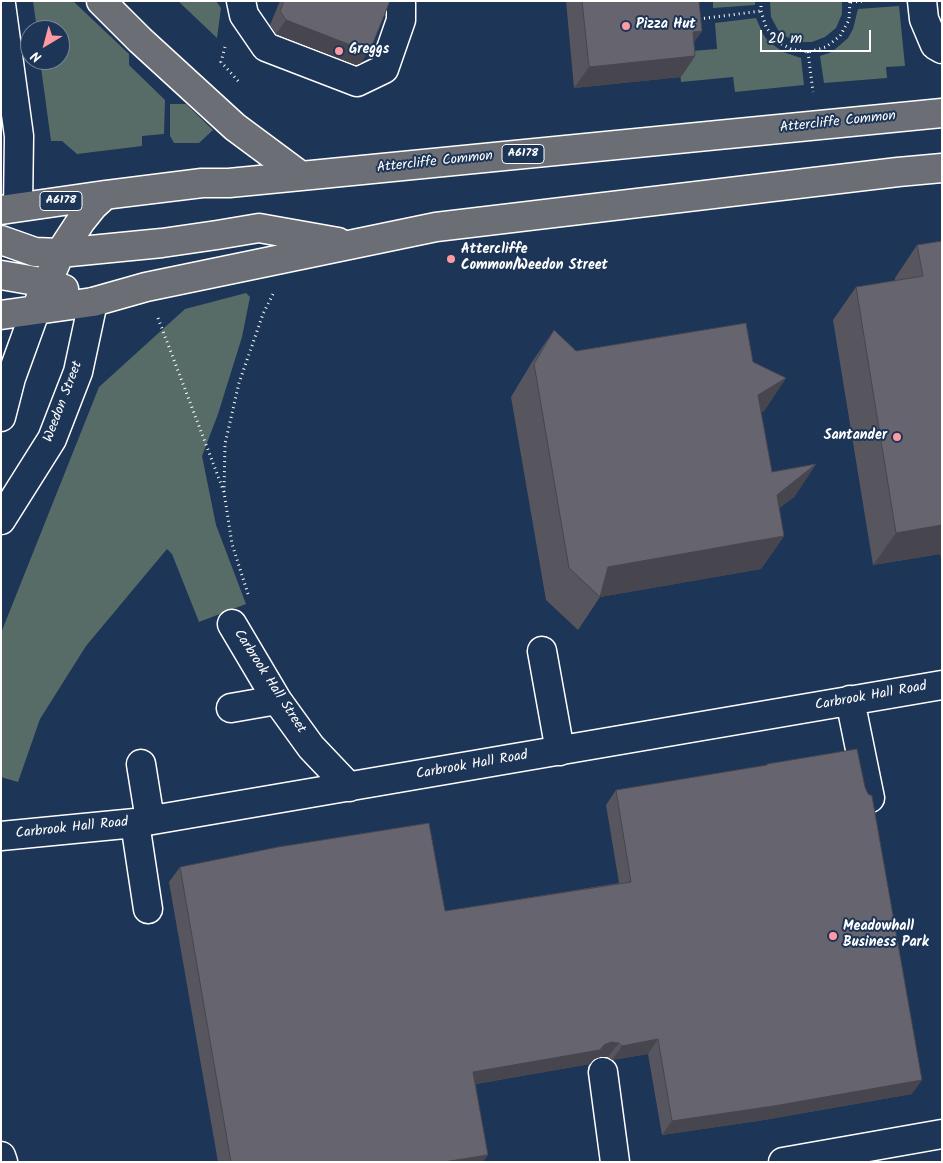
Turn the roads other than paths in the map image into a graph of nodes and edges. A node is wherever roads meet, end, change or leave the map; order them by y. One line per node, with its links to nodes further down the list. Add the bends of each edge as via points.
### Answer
1 (101, 1): 9 (main road, via 235,127)
2 (241, 1): 3 (street, via 244,15 266,47 357,82 384,69 402,20)
3 (402, 1)
4 (922, 1): 6 (street, via 924,19 935,45)
5 (1, 4): 11 (street, via 19,136)
6 (942, 50)
7 (942, 113): 9 (main road, Attercliffe Common / A6178)
8 (942, 168): 12 (main road, via 436,227)
9 (300, 176): 10 (main road, Attercliffe Common / A6178, via 202,183)
10 (105, 195): 11 (main road, Attercliffe Common / A6178); 14 (main road)
11 (10, 209): 13 (main road)
12 (352, 244): 14 (main road, via 259,228 145,245); 17 (main road, via 146,287)
13 (3, 246): 14 (main road, via 35,252)
14 (60, 252): 16 (main road)
15 (1, 275): 16 (main road)
16 (47, 283): 17 (main road, via 75,292); 18 (main road)
17 (92, 302): 18 (main road); 21 (street, Weedon Street, via 78,372 52,439)
18 (36, 309): 19 (main road); 20 (street, via 10,378)
19 (1, 315)
20 (1, 417)
21 (1, 520)
22 (232, 624): 25 (street, Carbrook Hall Street)
23 (542, 651): 28 (street)
24 (942, 685): 26 (street, Carbrook Hall Road)
25 (277, 700): 27 (street); 30 (street, Carbrook Hall Street, via 311,747)
26 (850, 700): 28 (street, Carbrook Hall Road); 31 (street)
27 (231, 708)
28 (560, 751): 30 (street, Carbrook Hall Road)
29 (141, 764): 32 (street)
30 (349, 787): 32 (street, Carbrook Hall Road)
31 (870, 798)
32 (143, 822): 33 (street, Carbrook Hall Road); 34 (street)
33 (1, 836)
34 (148, 909)
35 (603, 1072): 39 (street)
36 (942, 1134): 40 (street)
37 (1, 1156): 38 (street)
38 (3, 1162)
39 (615, 1162)
40 (783, 1162)

